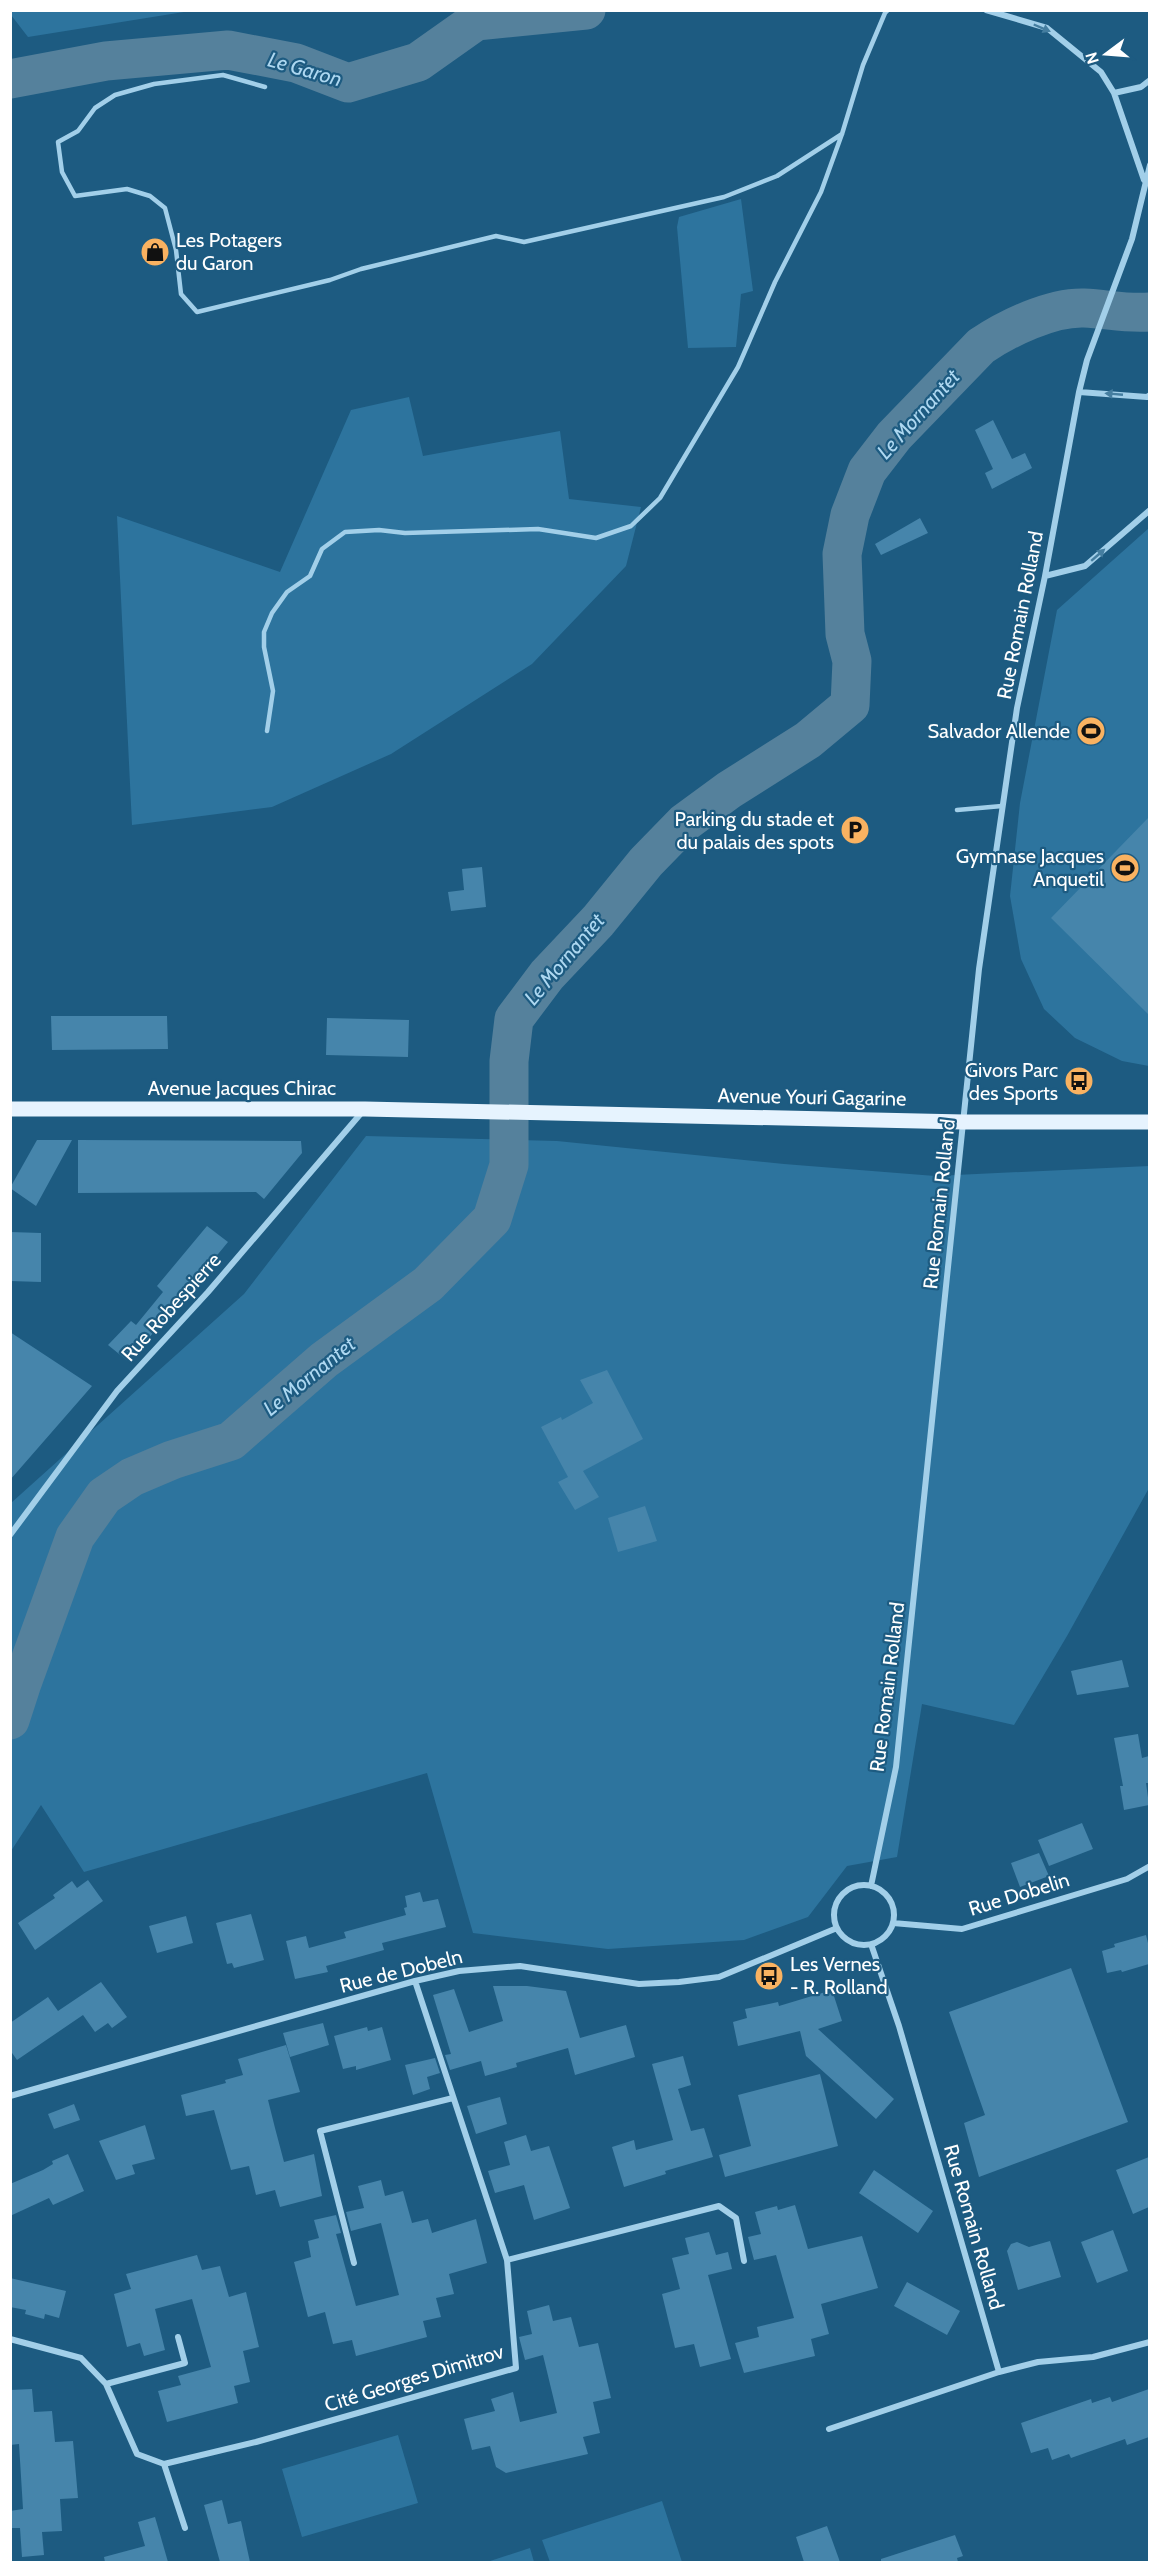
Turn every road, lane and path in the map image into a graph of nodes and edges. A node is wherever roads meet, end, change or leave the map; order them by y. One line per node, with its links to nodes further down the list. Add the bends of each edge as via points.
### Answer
1 (888, 10): 6 (lane, via 863,65)
2 (986, 10): 5 (street, one-way to 5, via 1047,28 1101,72)
3 (1149, 80): 5 (street, via 1142,87)
4 (265, 87): 6 (lane, via 223,75 154,84 115,95 95,108 78,131 58,142 62,172 75,196 128,189 150,196 165,208 176,250 181,294 197,312 496,236 524,242 724,197 777,176)
5 (1114, 93): 8 (street)
6 (842, 134): 13 (lane, via 821,192 738,367 660,498 631,525 596,538 538,529 345,532 322,549 310,576 287,592 264,632 273,691)
7 (1149, 165): 8 (street, Rue Romain Rolland)
8 (1144, 181): 9 (street, Rue Romain Rolland, via 1132,239)
9 (1079, 392): 10 (street, one-way to 9); 12 (street, Rue Romain Rolland)
10 (1149, 395)
11 (1149, 510): 12 (street, one-way to 11, via 1085,566)
12 (1045, 576): 14 (street, Rue Romain Rolland, via 1017,708)
13 (267, 731)
14 (1002, 807): 15 (lane); 19 (street, Rue Romain Rolland, via 979,969)
15 (957, 810)
16 (10, 1109): 17 (main road, Avenue Jacques Chirac)
17 (365, 1109): 18 (main road, Avenue Jacques Chirac); 21 (street, Rue Robespierre, via 117,1391)
18 (473, 1110): 19 (main road, Avenue Youri Gagarine)
19 (964, 1122): 20 (main road, Avenue Youri Gagarine); 23 (street, Rue Romain Rolland, via 896,1767)
20 (1149, 1122)
21 (10, 1535)
22 (1149, 1866): 24 (street, Rue Dobelin, via 1127,1879 962,1929)
23 (871, 1886): 24 (street, via 889,1898); 25 (street, via 861,1885 842,1894 835,1908)
24 (893, 1923): 26 (street, via 888,1934)
25 (837, 1928): 26 (street, via 852,1942); 27 (street, Rue de Dobeln, via 719,1977 639,1984 520,1966 459,1971)
26 (871, 1944): 36 (street, Rue Romain Rolland, via 899,2026)
27 (415, 1981): 28 (street, Rue de Dobeln); 29 (street, Cité Georges Dimitrov)
28 (10, 2096)
29 (453, 2098): 30 (street, Cité Georges Dimitrov); 32 (street, via 320,2131)
30 (507, 2260): 31 (street, via 719,2206 736,2218); 39 (street, Cité Georges Dimitrov, via 516,2368)
31 (744, 2261)
32 (354, 2262)
33 (178, 2337): 37 (street, via 185,2363)
34 (10, 2339): 37 (street, via 81,2358)
35 (1149, 2342): 36 (street, via 1093,2357 1038,2362)
36 (999, 2372): 38 (street)
37 (106, 2384): 39 (street, via 137,2454)
38 (829, 2429)
39 (164, 2464): 40 (street)
40 (185, 2528)

